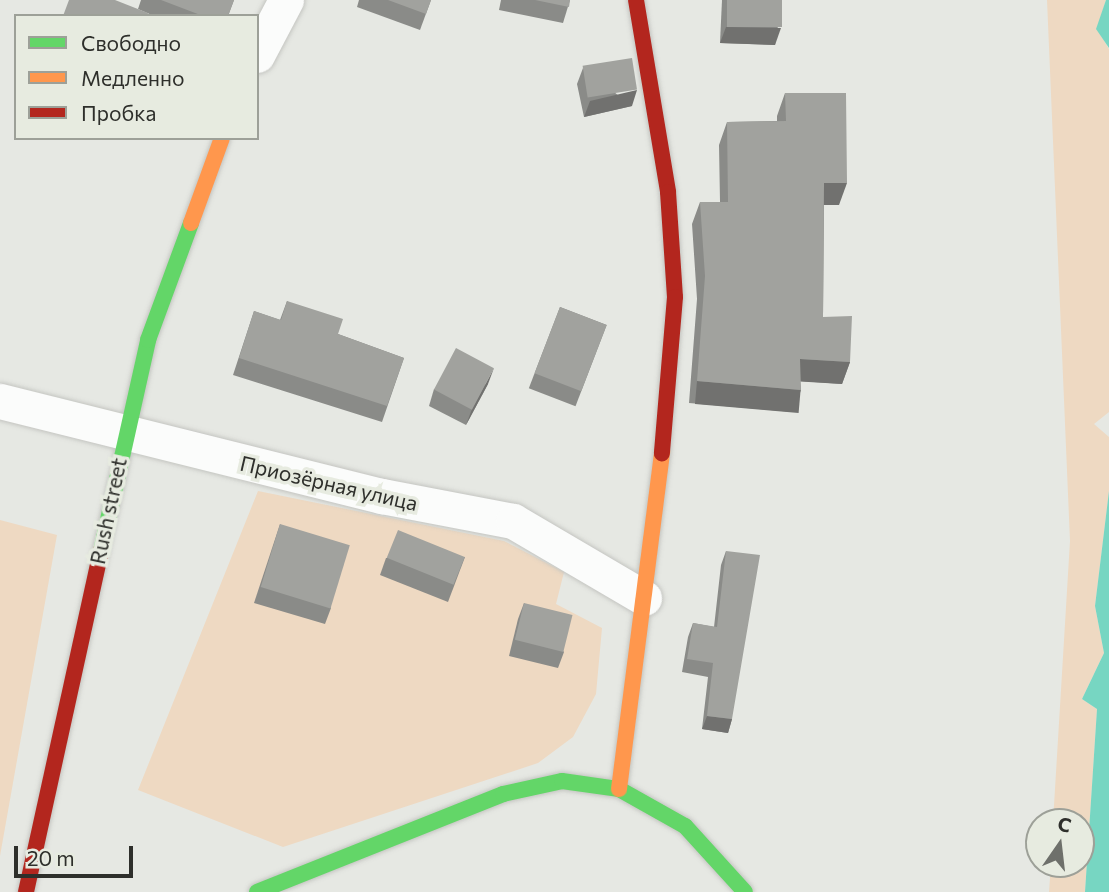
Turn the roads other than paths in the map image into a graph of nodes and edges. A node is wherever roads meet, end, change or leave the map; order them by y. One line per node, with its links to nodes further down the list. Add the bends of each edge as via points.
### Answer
1 (286, 0): 3 (street)
2 (636, 0): 7 (street, via 667,192 675,297)
3 (259, 51)
4 (221, 140): 6 (street, Rush street, via 148,340)
5 (0, 401): 6 (street, Приозёрная улица)
6 (124, 435): 7 (street, Приозёрная улица, via 513,521); 9 (street, Rush street)
7 (644, 598): 8 (street)
8 (619, 789): 10 (street, via 562,781 503,794); 11 (street, via 685,826)
9 (26, 892)
10 (257, 892)
11 (745, 892)

